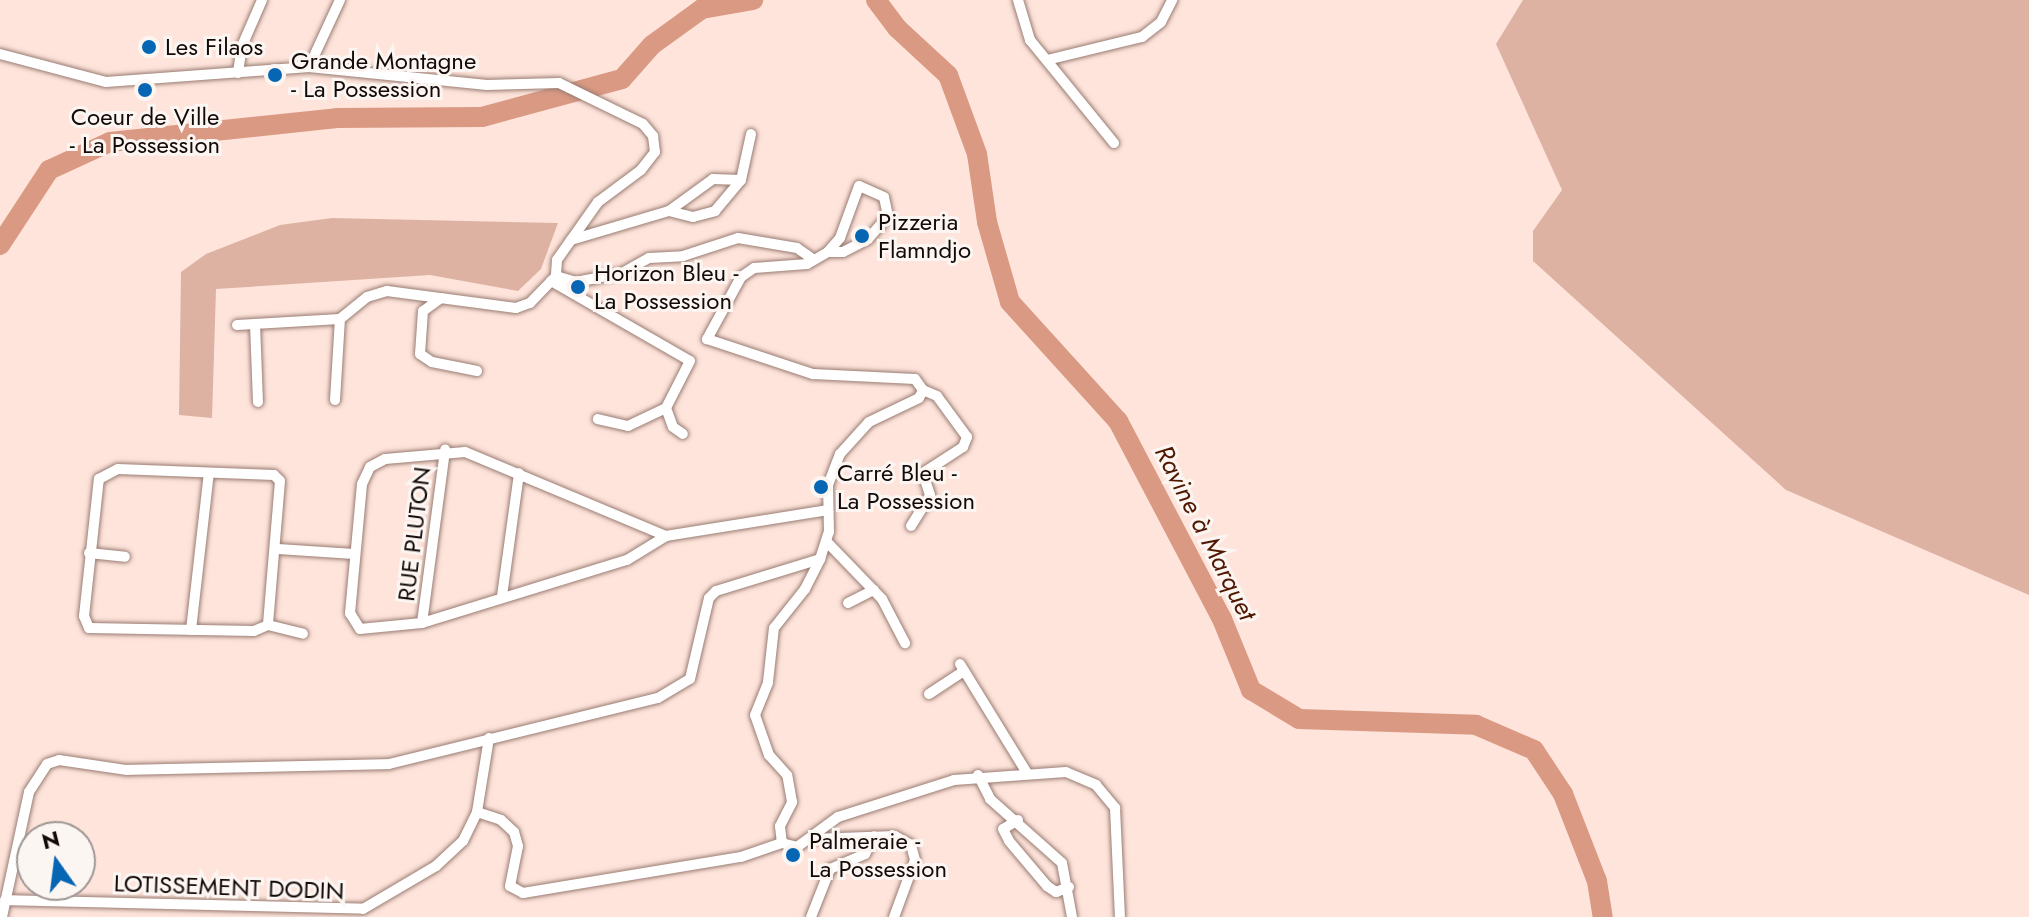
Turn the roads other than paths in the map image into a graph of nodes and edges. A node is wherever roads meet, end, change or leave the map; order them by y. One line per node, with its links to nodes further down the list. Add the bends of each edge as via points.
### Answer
1 (262, 0): 8 (street, via 242,46)
2 (340, 0): 7 (street)
3 (1018, 0): 6 (street, via 1030,40)
4 (1172, 0): 6 (street, via 1161,22 1142,37)
5 (0, 54): 8 (street, via 106,82)
6 (1047, 60): 10 (street)
7 (309, 67): 8 (street); 13 (street, via 487,85 559,83 643,124 653,136 655,152 641,170 598,202)
8 (238, 73)
9 (751, 134): 11 (street)
10 (1114, 143)
11 (741, 180): 12 (street, via 713,179); 12 (street, via 704,216)
12 (669, 211): 13 (street)
13 (571, 240): 16 (street, via 555,265)
14 (828, 252): 14 (street, via 843,252 868,239 888,216 884,197 859,186 840,238); 15 (street)
15 (813, 259): 16 (street, via 797,248 738,238 683,256 649,258 622,273 576,282); 22 (street, via 754,268 741,277 707,339 813,374 915,379)
16 (554, 279): 17 (street, via 530,303 516,308); 25 (street, via 686,356 687,371)
17 (441, 298): 18 (street, via 376,293); 21 (street, via 423,311 420,354 432,362)
18 (340, 319): 19 (street); 23 (street)
19 (255, 324): 20 (street); 24 (street)
20 (237, 325)
21 (477, 371)
22 (923, 390): 31 (street, via 919,398 869,422 840,454 828,485); 32 (street, via 937,396 967,437 963,447 923,473 930,495)
23 (335, 400)
24 (258, 402)
25 (666, 408): 26 (street, via 628,426); 27 (street, via 673,427)
26 (598, 419)
27 (683, 434)
28 (445, 450): 30 (street); 37 (street, via 385,459 370,467 362,484); 43 (street, RUE PLUTON)
29 (209, 473): 35 (street, via 274,475 280,481); 36 (street, via 105,473 99,479); 45 (street)
30 (519, 473): 33 (street); 41 (street)
31 (828, 510): 33 (street); 34 (street)
32 (911, 526)
33 (666, 536): 41 (street, via 627,560)
34 (826, 541): 39 (street); 40 (street)
35 (278, 549): 37 (street); 44 (street)
36 (89, 553): 38 (street); 45 (street, via 84,616 89,628)
37 (354, 554): 43 (street, via 354,624 379,629)
38 (125, 557)
39 (820, 559): 49 (street, via 716,591 709,598 690,679 677,690); 56 (street, via 805,589 774,628 768,682 755,715 769,755 787,775 792,802 780,826)
40 (874, 590): 42 (street); 47 (street)
41 (502, 596): 43 (street)
42 (848, 603)
43 (422, 623)
44 (268, 625): 45 (street, via 262,630); 46 (street, via 275,631)
45 (191, 630)
46 (303, 634)
47 (905, 643)
48 (929, 694): 50 (street, via 962,668)
49 (489, 738): 52 (street, LOTISSEMENT DODIN); 58 (street, via 389,764 353,767 127,770 59,760 47,764 29,792)
50 (1027, 773): 51 (street); 63 (street, via 1066,772 1088,779 1110,799 1120,832)
51 (978, 775): 53 (street, via 990,799); 55 (street, via 854,810 827,823)
52 (477, 812): 56 (street, via 501,820 514,832 518,846 510,886 523,893 741,857); 58 (street, LOTISSEMENT DODIN, via 463,841 436,866 377,902 349,912)
53 (1018, 820): 57 (street, via 1062,863); 57 (street, via 1003,829 1009,841 1047,886 1056,892)
54 (874, 836): 55 (street); 60 (street, via 865,854 830,869); 61 (street, via 905,839 914,853)
55 (812, 839): 56 (street, via 797,847)
56 (782, 843)
57 (1069, 887): 62 (street)
58 (5, 900): 59 (street)
59 (2, 917)
60 (811, 917)
61 (894, 917)
62 (1072, 917)
63 (1120, 917)

